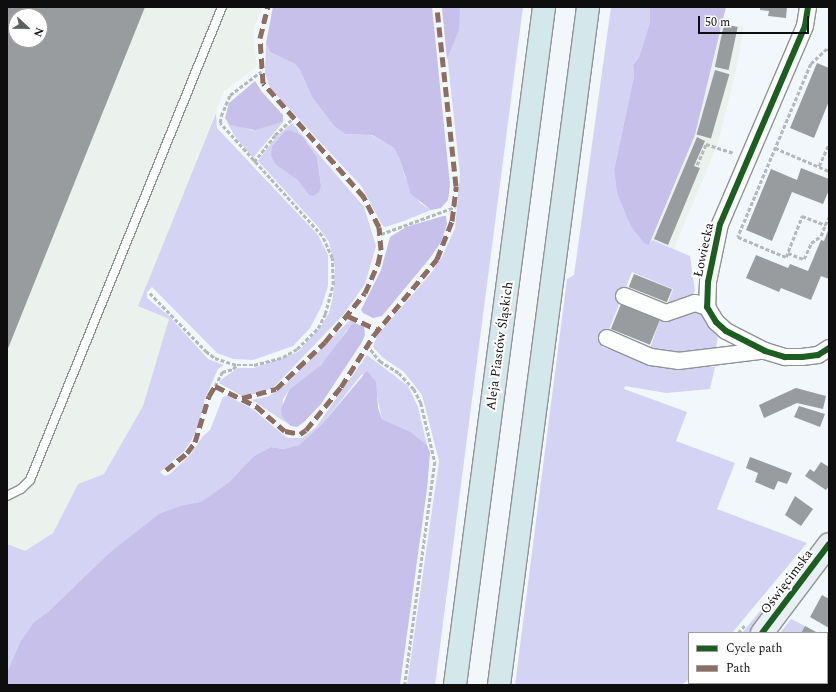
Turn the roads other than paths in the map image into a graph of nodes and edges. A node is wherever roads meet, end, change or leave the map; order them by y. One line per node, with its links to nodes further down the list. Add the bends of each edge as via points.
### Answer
1 (222, 7): 10 (lane, via 30,480 21,489)
2 (544, 7): 13 (highway, Aleja Piastów Śląskich)
3 (588, 7): 14 (highway)
4 (808, 7): 6 (street, Łowiecka, via 805,26 720,224 708,282)
5 (624, 296): 6 (street, via 666,313 695,303)
6 (707, 307): 9 (street, via 716,322 726,331)
7 (607, 338): 9 (street, via 651,357 678,361)
8 (829, 348): 9 (street, via 818,355 802,357 785,357)
9 (764, 351)
10 (7, 496)
11 (829, 544): 12 (street, Oświęcimska)
12 (763, 632)
13 (455, 685)
14 (499, 685)

